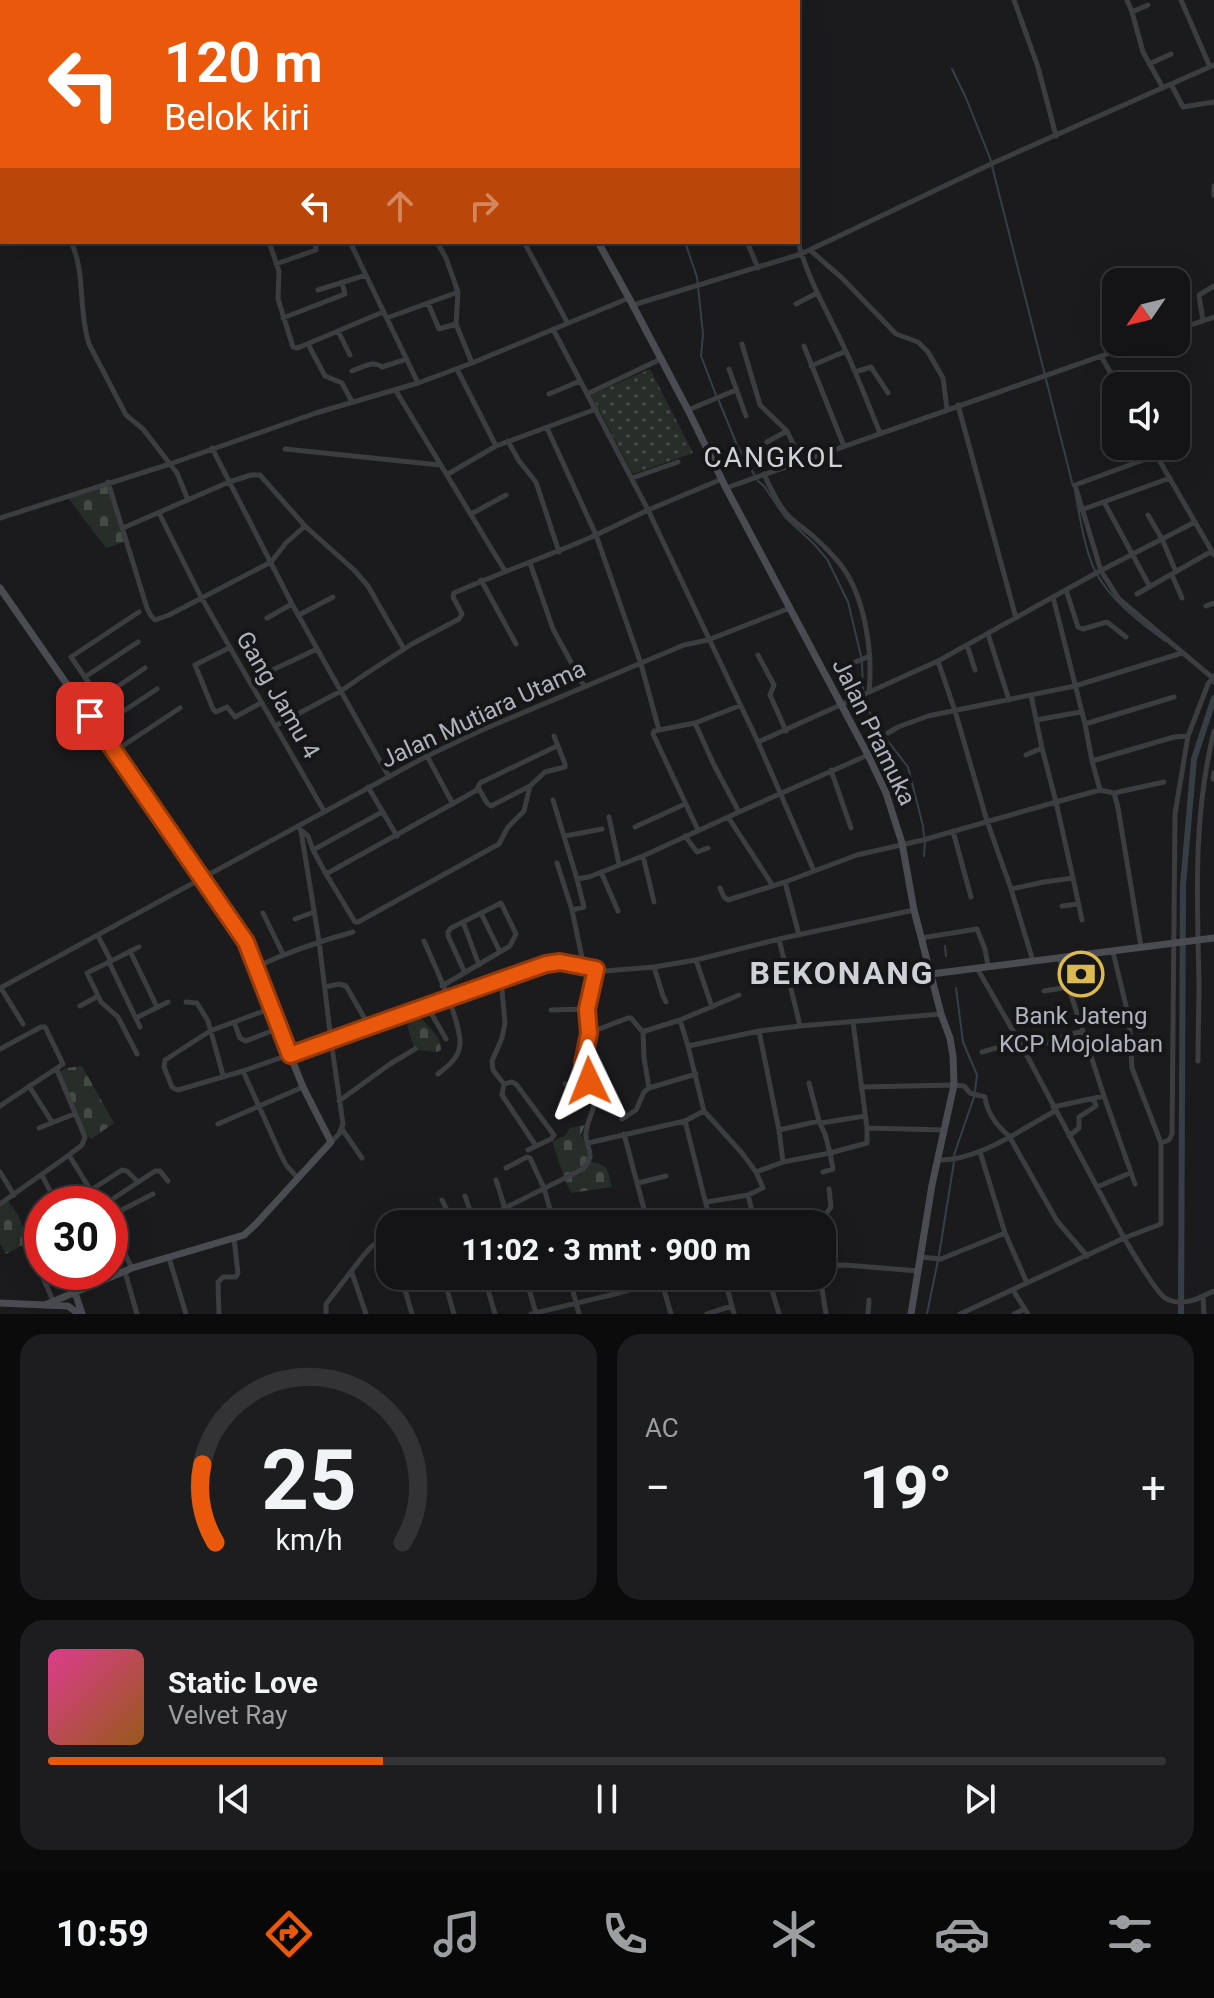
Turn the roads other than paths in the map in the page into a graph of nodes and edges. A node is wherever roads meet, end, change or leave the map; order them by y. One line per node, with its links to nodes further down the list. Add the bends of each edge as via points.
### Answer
1 (1014, 0): 12 (street)
2 (1127, 0): 5 (street)
3 (1181, 0): 8 (street)
4 (1148, 5): 5 (street)
5 (1132, 12): 7 (street)
6 (1171, 54): 7 (street)
7 (1149, 64): 10 (street)
8 (1212, 66): 9 (street)
9 (1171, 84): 10 (street); 11 (street, via 1183,107)
10 (1163, 88): 12 (street)
11 (1214, 102)
12 (1056, 136): 24 (street)
13 (1214, 186): 14 (street)
14 (1214, 195)
15 (72, 244): 88 (street, via 89,344 126,415)
16 (270, 244): 26 (street)
17 (315, 244): 26 (street, via 316,250)
18 (351, 244): 28 (street)
19 (438, 244): 32 (street)
20 (525, 244): 42 (street)
21 (599, 244): 34 (main road, Jalan Pramuka)
22 (748, 244): 27 (street)
23 (799, 244): 25 (street)
24 (810, 250): 25 (street); 72 (street, via 896,334 928,352 943,378)
25 (801, 254): 27 (street); 33 (street)
26 (276, 264): 39 (street)
27 (758, 268): 34 (street)
28 (366, 275): 29 (street); 37 (street)
29 (342, 282): 31 (street); 39 (street, via 345,294)
30 (1214, 286): 41 (street, via 1199,295)
31 (318, 290)
32 (458, 292): 35 (street); 43 (street)
33 (817, 293): 36 (street); 50 (street)
34 (631, 302): 42 (street); 54 (main road, Jalan Pramuka)
35 (428, 303): 40 (street); 43 (street, via 439,329)
36 (796, 304)
37 (383, 312): 40 (street); 46 (street)
38 (1214, 317): 41 (street)
39 (283, 318): 47 (street, via 293,347)
40 (387, 318): 53 (street)
41 (1203, 321): 44 (street)
42 (567, 322): 45 (street)
43 (456, 324): 55 (street)
44 (1190, 325)
45 (553, 329): 55 (street); 62 (street)
46 (338, 331): 47 (street); 51 (street)
47 (308, 344): 69 (street, via 325,376 342,383)
48 (742, 344): 76 (street, via 760,405)
49 (804, 346): 56 (street)
50 (846, 351): 56 (street); 60 (street)
51 (350, 355)
52 (1101, 356): 61 (street); 70 (street)
53 (407, 359): 59 (street); 63 (street)
54 (661, 359): 68 (street); 73 (main road, Jalan Pramuka)
55 (472, 363): 57 (street)
56 (811, 366): 81 (street)
57 (457, 369): 63 (street); 80 (street)
58 (729, 369): 64 (street)
59 (352, 371)
60 (855, 372): 66 (street, via 870,367); 77 (street)
61 (1110, 372)
62 (580, 381): 67 (street); 68 (street)
63 (418, 383): 65 (street)
64 (736, 390): 73 (street); 74 (street)
65 (396, 391): 69 (street); 89 (street)
66 (888, 393)
67 (549, 394)
68 (587, 394): 71 (street)
69 (352, 402): 82 (street)
70 (958, 405): 72 (street); 136 (street)
71 (596, 409): 75 (street); 92 (street)
72 (947, 409): 77 (street)
73 (688, 410): 94 (main road, Jalan Pramuka)
74 (746, 416)
75 (547, 428): 78 (street); 110 (street)
76 (787, 431): 79 (street); 87 (street)
77 (880, 433): 81 (street)
78 (508, 441): 80 (street); 112 (street, via 536,482)
79 (767, 442)
80 (496, 446): 90 (street)
81 (844, 446): 87 (street)
82 (212, 448): 88 (street); 96 (street)
83 (285, 449): 89 (street)
84 (1143, 460): 102 (street, via 1075,485)
85 (1160, 460): 93 (street)
86 (678, 462): 92 (street)
87 (799, 463): 91 (street)
88 (170, 464): 95 (street); 99 (street)
89 (441, 465): 90 (street)
90 (448, 474): 104 (street)
91 (758, 476): 97 (street); 148 (street, via 785,512 849,576)
92 (632, 478): 101 (street)
93 (1170, 478): 100 (street); 107 (street)
94 (722, 479): 97 (main road, Jalan Pramuka); 101 (street)
95 (108, 482): 106 (street); 109 (street)
96 (229, 482): 99 (street); 108 (street, via 260,475); 115 (street)
97 (726, 488): 132 (main road, Jalan Pramuka)
98 (506, 495): 104 (street)
99 (189, 500): 103 (street)
100 (1104, 502): 102 (street); 114 (street)
101 (648, 510): 110 (street); 139 (street)
102 (1081, 510): 118 (street)
103 (159, 513): 109 (street); 125 (street, Gang Jamu 4)
104 (471, 514): 117 (street)
105 (1148, 515): 111 (street)
106 (0, 518)
107 (1195, 522): 111 (street); 113 (street)
108 (305, 526): 115 (street); 145 (street, via 368,586)
109 (123, 528): 125 (street, via 155,620)
110 (596, 535): 112 (street); 151 (street)
111 (1162, 539): 114 (street); 119 (street)
112 (559, 552): 116 (street)
113 (1213, 553): 119 (street)
114 (1131, 555): 118 (street); 121 (street)
115 (271, 562): 125 (street); 130 (street)
116 (530, 563): 117 (street); 157 (street, via 553,629)
117 (505, 571): 120 (street)
118 (1098, 572): 123 (street); 146 (street, via 1122,603)
119 (1174, 574): 121 (street); 128 (street)
120 (481, 580): 141 (street); 145 (street, via 453,594 462,614 459,619)
121 (1150, 587): 124 (street)
122 (0, 588): 165 (main road)
123 (1066, 590): 127 (street); 138 (street, via 1078,627 1107,622)
124 (1137, 594)
125 (201, 597): 143 (street, Gang Jamu 4)
126 (333, 597): 134 (street)
127 (1053, 597): 136 (street); 158 (street)
128 (1182, 598)
129 (1214, 603): 131 (street)
130 (292, 604): 134 (street); 135 (street)
131 (1206, 606)
132 (791, 608): 139 (street, Jalan Mutiara Utama); 170 (main road, Jalan Pramuka)
133 (139, 612): 154 (street, via 71,657)
134 (299, 615): 144 (street)
135 (267, 618)
136 (1016, 618): 137 (street)
137 (988, 634): 142 (street); 167 (street)
138 (1126, 637)
139 (708, 640): 151 (street, Jalan Mutiara Utama); 169 (street)
140 (138, 642): 154 (street)
141 (516, 644)
142 (967, 645): 149 (street); 153 (street)
143 (229, 648): 156 (street, Gang Jamu 4); 168 (street, via 195,665 213,709 227,707 235,717)
144 (317, 649): 156 (street); 161 (street)
145 (404, 649): 161 (street)
146 (1183, 653): 155 (street); 158 (street)
147 (758, 655): 179 (street, via 773,681 770,695)
148 (870, 656): 150 (street); 162 (street)
149 (938, 661): 162 (street); 172 (street)
150 (853, 663)
151 (641, 664): 157 (street, Jalan Mutiara Utama); 178 (street)
152 (145, 668): 166 (street)
153 (975, 670)
154 (85, 677): 159 (street)
155 (1214, 677): 183 (street)
156 (249, 681): 168 (street, Gang Jamu 4)
157 (584, 686): 190 (street, Jalan Mutiara Utama)
158 (1075, 686): 163 (street); 173 (street)
159 (92, 688): 165 (street); 166 (street)
160 (157, 689): 166 (street, via 113,718)
161 (341, 691): 177 (street); 193 (street)
162 (865, 694): 170 (street)
163 (1031, 695): 167 (street); 174 (street)
164 (1174, 697): 176 (street)
165 (77, 698): 187 (main road)
166 (99, 699)
167 (1009, 700): 172 (street)
168 (261, 703): 177 (street, Gang Jamu 4)
169 (739, 706): 175 (street); 184 (street)
170 (841, 706): 179 (street); 188 (main road, Jalan Pramuka)
171 (180, 708): 187 (street)
172 (955, 711): 181 (street); 212 (street)
173 (1081, 712): 174 (street); 176 (street)
174 (1036, 720): 186 (street)
175 (695, 723): 178 (street); 209 (street)
176 (1085, 724): 191 (street)
177 (275, 726): 207 (street, Gang Jamu 4)
178 (659, 730): 206 (street, via 654,731 654,740)
179 (786, 731): 184 (street)
180 (1214, 731): 195 (street)
181 (888, 733)
182 (554, 736): 185 (street)
183 (1188, 736): 191 (street); 260 (street, via 1175,814)
184 (758, 742): 201 (street)
185 (557, 746): 197 (street, via 565,767 545,772); 199 (street, via 480,783)
186 (1042, 748): 189 (street); 204 (street)
187 (115, 751): 232 (main road)
188 (868, 755): 192 (street); 222 (main road, Jalan Pramuka)
189 (1026, 755)
190 (427, 756): 193 (street, Jalan Mutiara Utama); 205 (street)
191 (1092, 761): 200 (street)
192 (831, 770): 201 (street); 215 (street)
193 (389, 777): 198 (street, Jalan Mutiara Utama)
194 (1214, 777): 195 (street)
195 (1204, 780): 259 (street)
196 (1164, 782): 202 (street)
197 (530, 786): 199 (street, via 491,806); 230 (street, via 524,811 499,844 358,922)
198 (368, 787): 207 (street, Jalan Mutiara Utama); 208 (street)
199 (479, 789): 205 (street)
200 (1100, 790): 202 (street); 204 (street)
201 (779, 793): 209 (street); 228 (street)
202 (1114, 793): 262 (street)
203 (553, 800): 220 (street)
204 (1056, 802): 212 (street); 231 (street)
205 (453, 804): 219 (street)
206 (685, 804): 213 (street); 217 (street)
207 (324, 811): 214 (street, Jalan Mutiara Utama)
208 (382, 812): 219 (street); 224 (street)
209 (739, 812): 211 (street)
210 (609, 817): 227 (street)
211 (728, 817): 217 (street); 235 (street)
212 (987, 821): 218 (street); 237 (street)
213 (635, 827)
214 (300, 828): 224 (street); 232 (street, Jalan Mutiara Utama); 245 (street)
215 (851, 828)
216 (602, 829): 220 (street)
217 (698, 830): 221 (street)
218 (953, 831): 222 (street); 238 (street)
219 (397, 836): 230 (street)
220 (565, 836): 233 (street)
221 (685, 836): 223 (street, via 697,852); 225 (street)
222 (902, 843): 228 (street); 243 (main road, Jalan Pramuka)
223 (708, 848)
224 (313, 850): 230 (street)
225 (643, 856): 227 (street); 239 (street)
226 (557, 863): 242 (street)
227 (619, 864): 229 (street)
228 (814, 871): 234 (street)
229 (601, 872): 233 (street); 244 (street)
230 (326, 874)
231 (1073, 878): 237 (street); 240 (street)
232 (203, 879): 253 (street, Jalan Mutiara Utama); 273 (main road, via 246,942)
233 (577, 879): 242 (street, via 584,907)
234 (785, 882): 235 (street); 252 (street)
235 (773, 886): 236 (street, via 728,900)
236 (720, 888)
237 (1011, 889): 269 (street)
238 (971, 897)
239 (654, 902)
240 (1078, 904): 241 (street); 249 (street)
241 (1062, 906)
242 (572, 910): 274 (street)
243 (914, 910): 252 (street); 254 (main road, Jalan Pramuka)
244 (618, 911)
245 (314, 912): 248 (street); 257 (street)
246 (263, 913): 266 (street)
247 (481, 913): 250 (street); 264 (street); 264 (street, via 503,905 516,934)
248 (295, 919)
249 (1082, 920)
250 (463, 922): 271 (street); 278 (street, via 448,936)
251 (353, 932): 257 (street)
252 (799, 935): 256 (street)
253 (98, 936): 270 (street); 284 (street, Jalan Mutiara Utama)
254 (921, 938): 272 (street, via 977,929); 279 (main road, Jalan Pramuka)
255 (1214, 938): 259 (main road)
256 (779, 939): 268 (street); 306 (street)
257 (319, 941): 266 (street); 282 (street)
258 (424, 941): 281 (street)
259 (1196, 941): 260 (main road); 324 (street)
260 (1176, 943): 262 (main road); 363 (street, via 1172,1134)
261 (139, 947): 263 (street)
262 (1141, 948): 265 (main road)
263 (130, 951): 270 (street); 294 (street)
264 (500, 952): 271 (street)
265 (1113, 952): 267 (main road); 363 (street, via 1129,1018 1132,1068)
266 (283, 954): 273 (street)
267 (1059, 958): 269 (main road); 283 (street)
268 (696, 960): 275 (street); 295 (street)
269 (1033, 961): 272 (main road)
270 (110, 962): 287 (street, via 87,973); 300 (street)
271 (479, 965): 278 (street)
272 (988, 966): 276 (main road)
273 (256, 967): 296 (main road)
274 (584, 967): 277 (street); 280 (street, via 546,964)
275 (654, 967): 277 (street); 291 (street)
276 (977, 967): 279 (main road); 316 (street)
277 (596, 969): 297 (street)
278 (465, 973): 281 (street)
279 (931, 974): 299 (main road, Jalan Pramuka)
280 (501, 980): 288 (street); 332 (street, via 505,1023 492,1061)
281 (442, 986): 288 (street)
282 (325, 987): 305 (street, via 346,986); 315 (street)
283 (1068, 987): 285 (street); 312 (street)
284 (0, 988): 304 (street)
285 (1044, 991)
286 (739, 995): 295 (street)
287 (98, 996): 292 (street); 322 (street, via 118,1017)
288 (448, 998): 293 (street); 327 (street, via 460,1043 452,1062)
289 (168, 1002): 294 (street)
290 (186, 1002): 309 (street, via 197,1003)
291 (666, 1002)
292 (80, 1006)
293 (427, 1006): 305 (street); 314 (street)
294 (157, 1007): 300 (street)
295 (712, 1007): 301 (street)
296 (272, 1008): 302 (street); 308 (main road)
297 (587, 1009): 298 (street); 313 (street)
298 (551, 1010)
299 (941, 1014): 303 (street); 334 (main road, Jalan Pramuka, via 950,1038)
300 (136, 1018): 307 (street)
301 (680, 1020): 310 (street); 317 (street)
302 (234, 1022): 308 (street, via 246,1041); 309 (street)
303 (853, 1022): 306 (street); 337 (street)
304 (23, 1024)
305 (369, 1026): 315 (street)
306 (800, 1026): 311 (street)
307 (140, 1027)
308 (279, 1028): 323 (main road)
309 (210, 1031): 329 (street); 329 (street, via 165,1060 164,1067 175,1089)
310 (643, 1031): 313 (street, via 628,1018); 338 (street)
311 (759, 1031): 317 (street); 356 (street)
312 (1082, 1031): 320 (street); 339 (street)
313 (589, 1033): 330 (street, via 583,1063)
314 (446, 1039)
315 (331, 1040): 323 (street); 341 (street)
316 (1018, 1042): 320 (street); 321 (street)
317 (688, 1046): 328 (street)
318 (0, 1049): 325 (street, via 45,1027 63,1062)
319 (415, 1049): 341 (street)
320 (1024, 1050): 344 (street)
321 (982, 1052)
322 (137, 1054)
323 (290, 1055): 326 (street); 336 (main road)
324 (1198, 1061)
325 (57, 1070): 335 (street); 346 (street)
326 (243, 1071): 329 (street); 343 (street)
327 (438, 1074)
328 (696, 1074): 338 (street); 345 (street)
329 (223, 1075)
330 (589, 1081): 333 (street); 362 (street, via 595,1101)
331 (809, 1083): 351 (street)
332 (504, 1084): 364 (street, via 502,1095); 364 (street, via 516,1084 554,1135)
333 (565, 1084)
334 (954, 1085): 337 (street); 357 (main road, Jalan Pramuka); 359 (street, via 985,1097 991,1115)
335 (29, 1086): 342 (street); 350 (street)
336 (303, 1087): 343 (street); 361 (main road)
337 (861, 1087): 347 (street)
338 (649, 1088): 348 (street, via 636,1110)
339 (1104, 1096): 340 (street); 376 (street)
340 (1094, 1099): 344 (street); 360 (street, via 1096,1106 1079,1117 1079,1128)
341 (339, 1101): 355 (street)
342 (0, 1106)
343 (260, 1107): 352 (street); 379 (street, via 286,1165)
344 (1054, 1109): 359 (street); 360 (street)
345 (704, 1111): 349 (street); 374 (street)
346 (74, 1114): 350 (street); 368 (street, via 85,1141)
347 (865, 1116): 351 (street); 354 (street)
348 (622, 1119)
349 (685, 1121): 358 (street); 397 (street)
350 (52, 1122): 353 (street)
351 (820, 1122): 356 (street); 367 (street)
352 (218, 1124)
353 (39, 1128)
354 (867, 1128): 357 (street); 367 (street, via 865,1144)
355 (342, 1129): 361 (street); 369 (street)
356 (779, 1130): 371 (street)
357 (944, 1130): 370 (main road, Jalan Pramuka)
358 (624, 1134): 362 (street); 383 (street)
359 (1009, 1136): 366 (street); 414 (street, via 1057,1221)
360 (1069, 1136): 388 (street)
361 (331, 1142): 379 (main road)
362 (588, 1143): 390 (street, via 589,1163)
363 (1161, 1143): 411 (street, via 1161,1224)
364 (536, 1146): 365 (street)
365 (528, 1150)
366 (980, 1152): 370 (street); 410 (street)
367 (830, 1153): 371 (street); 375 (street, via 833,1169)
368 (69, 1155): 377 (street); 386 (street)
369 (362, 1158)
370 (938, 1160): 416 (main road, Jalan Pramuka)
371 (783, 1162): 374 (street)
372 (506, 1168): 390 (street, via 529,1157)
373 (0, 1172): 393 (street)
374 (756, 1172): 394 (street, via 763,1188)
375 (823, 1172)
376 (1130, 1173): 384 (street); 388 (street)
377 (42, 1175): 385 (street); 393 (street)
378 (666, 1176): 383 (street)
379 (297, 1177): 412 (main road, via 256,1224)
380 (496, 1180): 400 (street)
381 (168, 1181): 382 (street, via 158,1170)
382 (138, 1182): 387 (street, via 122,1170); 389 (street)
383 (638, 1183): 406 (street)
384 (1135, 1184)
385 (48, 1186)
386 (88, 1186)
387 (97, 1186)
388 (1097, 1187): 411 (street)
389 (128, 1188)
390 (544, 1188): 400 (street); 405 (street)
391 (829, 1189): 409 (street)
392 (153, 1194): 399 (street)
393 (14, 1195): 398 (street)
394 (748, 1195): 397 (street); 408 (street)
395 (465, 1196): 402 (street)
396 (442, 1200): 401 (street)
397 (707, 1202): 407 (street)
398 (0, 1204)
399 (128, 1207)
400 (505, 1207): 403 (street); 404 (street)
401 (447, 1210)
402 (468, 1210)
403 (499, 1210)
404 (506, 1210)
405 (550, 1210)
406 (645, 1210)
407 (708, 1210)
408 (752, 1210)
409 (829, 1210)
410 (1005, 1233): 416 (street, via 938,1259); 421 (street)
411 (1124, 1238): 414 (street); 436 (street, via 1160,1294 1189,1302)
412 (234, 1239): 415 (main road); 447 (street, via 238,1273 218,1282)
413 (376, 1244): 420 (street)
414 (1087, 1256): 421 (street)
415 (169, 1257): 418 (main road); 446 (street)
416 (920, 1257): 419 (main road, Jalan Pramuka)
417 (836, 1265): 419 (street)
418 (128, 1270): 445 (street)
419 (918, 1271): 461 (main road, Jalan Pramuka)
420 (352, 1272): 448 (street, via 326,1304); 449 (street)
421 (1027, 1283): 433 (street)
422 (48, 1290): 438 (street)
423 (405, 1290): 450 (street)
424 (447, 1290): 451 (street)
425 (488, 1290): 452 (street)
426 (529, 1290): 453 (street)
427 (573, 1290): 440 (street)
428 (622, 1290): 440 (street)
429 (664, 1290): 455 (street)
430 (728, 1290): 442 (street)
431 (770, 1290): 458 (street)
432 (822, 1290): 459 (street)
433 (1013, 1290): 443 (street); 462 (street)
434 (77, 1291): 438 (main road); 444 (main road)
435 (1214, 1291): 436 (street)
436 (1203, 1296): 464 (street)
437 (869, 1300): 460 (street)
438 (53, 1301): 441 (main road)
439 (0, 1303): 441 (main road)
440 (577, 1304): 453 (street); 454 (street)
441 (45, 1305): 444 (main road, via 68,1306)
442 (732, 1306): 456 (street); 457 (street)
443 (1026, 1312): 463 (street)
444 (81, 1314)
445 (137, 1314)
446 (186, 1314)
447 (219, 1314)
448 (326, 1314)
449 (366, 1314)
450 (412, 1314)
451 (454, 1314)
452 (495, 1314)
453 (535, 1314)
454 (579, 1314)
455 (671, 1314)
456 (707, 1314)
457 (734, 1314)
458 (779, 1314)
459 (826, 1314)
460 (868, 1314)
461 (911, 1314)
462 (960, 1314)
463 (1014, 1314)
464 (1204, 1314)

